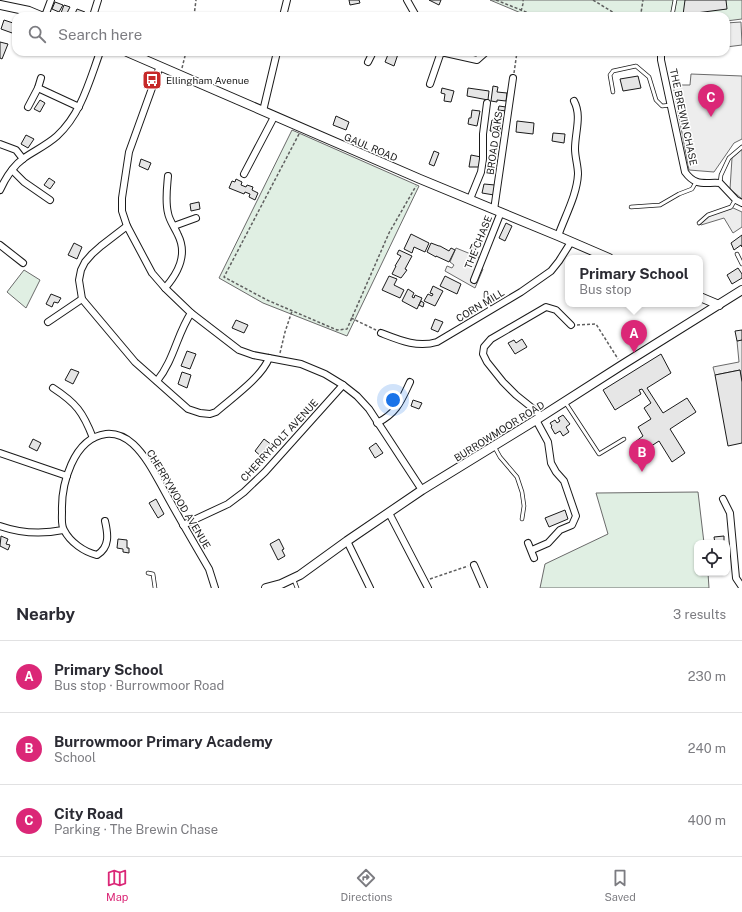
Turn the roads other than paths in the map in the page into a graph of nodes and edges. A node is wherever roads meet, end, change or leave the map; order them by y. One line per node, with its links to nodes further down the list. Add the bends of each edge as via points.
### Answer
1 (51, 0): 8 (street)
2 (98, 0): 9 (street)
3 (287, 0): 10 (street)
4 (407, 0): 11 (street)
5 (675, 0): 12 (lane)
6 (0, 5): 7 (street)
7 (32, 12)
8 (46, 12)
9 (94, 12)
10 (284, 12)
11 (414, 12)
12 (673, 12)
13 (98, 56): 32 (street)
14 (136, 56): 22 (street, GAUL ROAD)
15 (276, 56): 33 (street)
16 (371, 56): 21 (street)
17 (440, 56): 25 (street)
18 (459, 56): 19 (street, via 477,60)
19 (482, 56)
20 (661, 56): 30 (street, THE BREWIN CHASE)
21 (368, 62)
22 (160, 66): 33 (street, GAUL ROAD); 52 (street, via 129,152 122,198 122,211)
23 (41, 78): 26 (street)
24 (513, 78): 49 (street, BROAD OAKS)
25 (430, 84)
26 (38, 88): 31 (street); 32 (street)
27 (613, 92): 30 (lane, via 610,75 613,71 636,66 649,77 656,100 662,106)
28 (574, 100): 54 (street, via 578,108 575,150 578,173)
29 (486, 103): 44 (street, via 483,159 477,184)
30 (671, 104): 41 (street, THE BREWIN CHASE, via 685,172)
31 (28, 107)
32 (79, 107): 37 (street, via 57,137)
33 (263, 111): 34 (street, GAUL ROAD)
34 (274, 117): 39 (street); 44 (street, GAUL ROAD)
35 (0, 144): 37 (street, via 16,150)
36 (742, 146): 42 (lane, via 729,158)
37 (23, 159): 38 (street)
38 (12, 170): 43 (street); 45 (street)
39 (244, 174)
40 (168, 176): 53 (street, via 166,203 168,215)
41 (696, 182): 42 (street); 48 (lane, via 692,189 660,205)
42 (720, 183): 46 (street)
43 (0, 190)
44 (470, 199): 49 (street, GAUL ROAD)
45 (50, 200)
46 (736, 200): 47 (street); 51 (lane, via 731,207 708,215)
47 (742, 203)
48 (631, 207)
49 (498, 211): 54 (street, GAUL ROAD); 61 (street, THE CHASE)
50 (196, 218): 53 (street)
51 (699, 223)
52 (127, 226): 62 (street, via 152,272); 66 (street, via 85,262 79,280)
53 (174, 226): 62 (street, via 181,241 182,258 179,269)
54 (558, 236): 55 (street, GAUL ROAD)
55 (570, 242): 58 (street, GAUL ROAD); 68 (street, CORN MILL, via 551,271)
56 (0, 245): 59 (street)
57 (736, 254): 60 (lane)
58 (602, 255)
59 (23, 263)
60 (742, 264)
61 (474, 280)
62 (165, 288): 69 (street)
63 (742, 290): 67 (street, BURROWMOOR ROAD)
64 (486, 293): 68 (lane, via 486,302)
65 (703, 298): 67 (street)
66 (82, 299): 70 (street); 74 (street, via 135,362)
67 (719, 305): 78 (street, BURROWMOOR ROAD)
68 (491, 310): 72 (street, CORN MILL, via 429,344 404,342)
69 (191, 313): 73 (street, via 239,350); 74 (street, via 166,370)
70 (48, 322)
71 (571, 325): 79 (street, via 556,310 546,307 491,339 484,347 483,354 487,362 516,395 536,411)
72 (381, 333)
73 (268, 358): 74 (street, via 256,376 216,412 210,414 188,409); 76 (street, via 301,364)
74 (157, 381)
75 (410, 382): 80 (street, via 398,407 387,418)
76 (343, 385): 80 (street, via 357,396); 91 (street, CHERRYHOLT AVENUE, via 244,492 228,504)
77 (53, 388): 81 (street, via 69,398 80,410)
78 (565, 402): 79 (street, BURROWMOOR ROAD); 82 (lane, via 599,454)
79 (538, 419): 83 (street, BURROWMOOR ROAD); 96 (street, via 548,442 552,463 564,481 576,516 572,525 560,530 548,543)
80 (377, 423): 86 (street)
81 (93, 438): 85 (street, via 85,442); 91 (street, CHERRYWOOD AVENUE, via 117,435 134,445 148,463)
82 (624, 439)
83 (494, 446): 86 (street, BURROWMOOR ROAD); 89 (lane, via 517,477 524,506)
84 (0, 453): 85 (street)
85 (67, 476): 93 (street, via 61,504)
86 (422, 490): 88 (street, BURROWMOOR ROAD)
87 (723, 499): 101 (street, via 730,513 736,578)
88 (389, 513): 94 (street, BURROWMOOR ROAD); 107 (street)
89 (522, 519)
90 (105, 521): 93 (street, via 107,542 103,552 97,555 75,544)
91 (183, 524): 103 (street, CHERRYWOOD AVENUE, via 209,569)
92 (0, 526): 93 (street, via 26,531)
93 (63, 530)
94 (347, 541): 100 (street, BURROWMOOR ROAD); 106 (street)
95 (528, 543): 96 (street)
96 (532, 550): 97 (street)
97 (534, 558)
98 (474, 565): 108 (street)
99 (148, 573): 102 (lane, via 153,574)
100 (293, 578): 104 (street, BURROWMOOR ROAD); 105 (lane)
101 (742, 587)
102 (155, 588)
103 (216, 588)
104 (266, 588)
105 (297, 588)
106 (370, 588)
107 (428, 588)
108 (484, 588)

